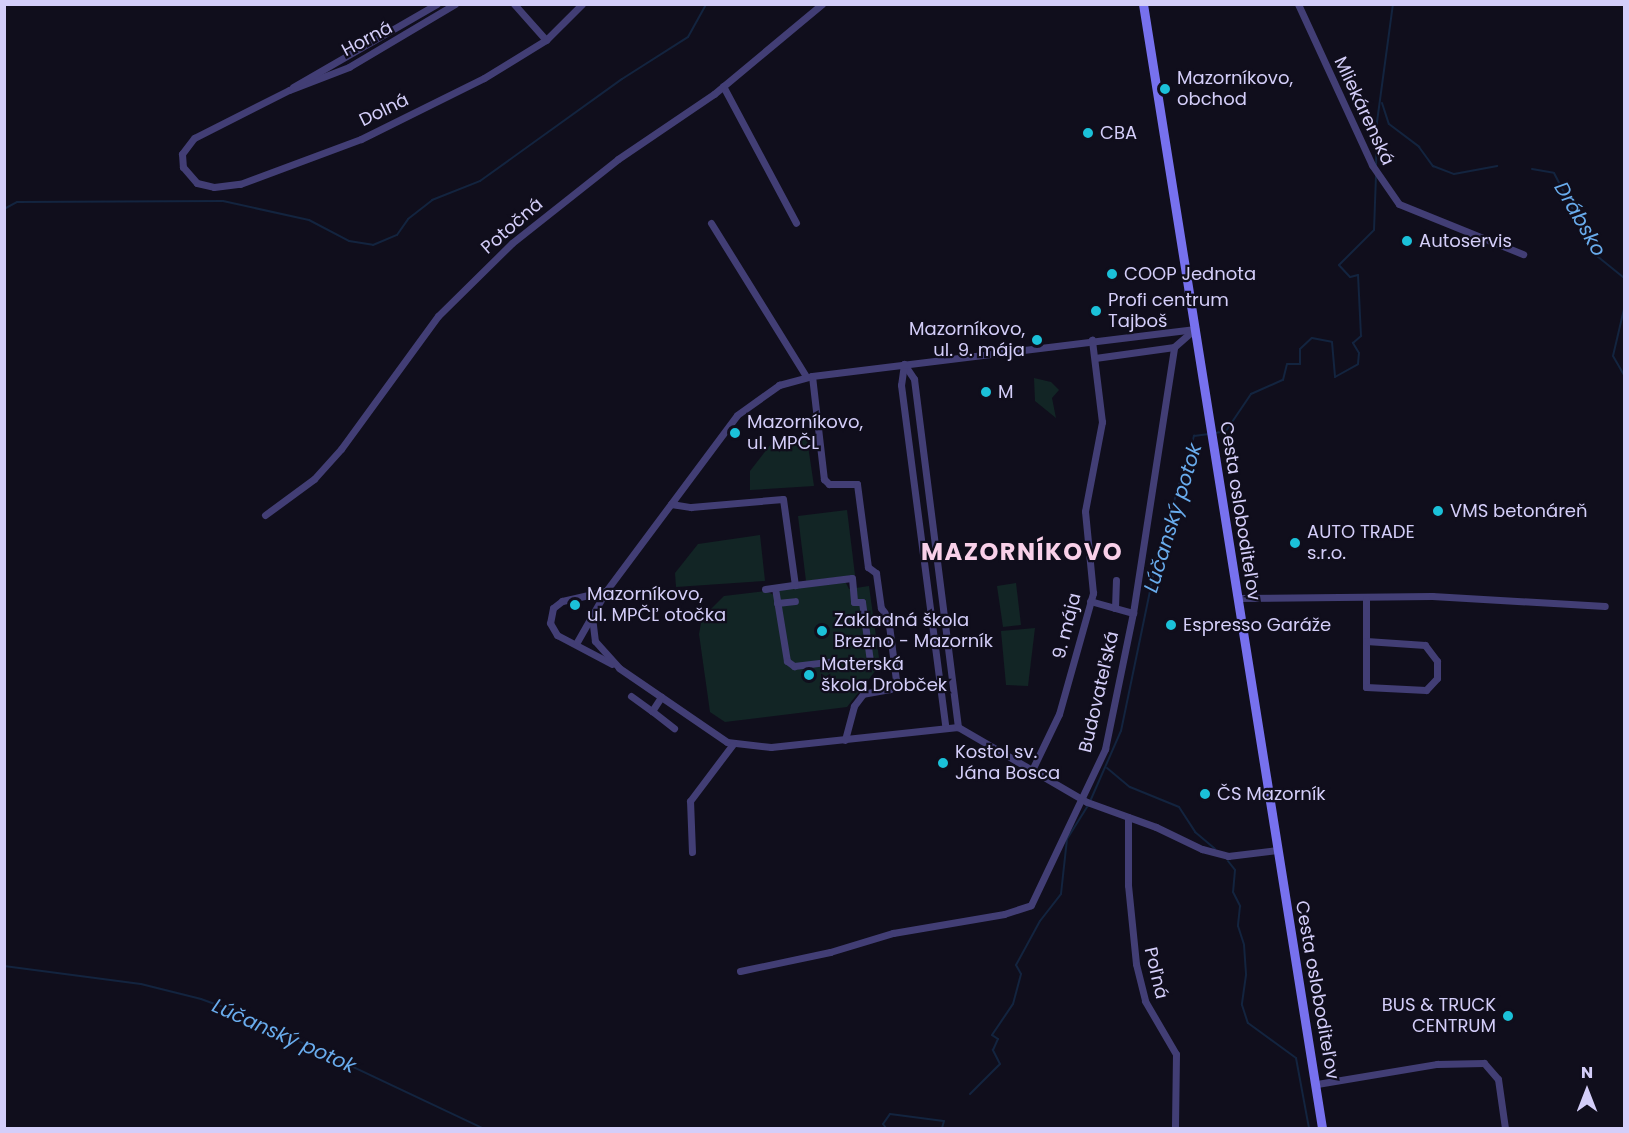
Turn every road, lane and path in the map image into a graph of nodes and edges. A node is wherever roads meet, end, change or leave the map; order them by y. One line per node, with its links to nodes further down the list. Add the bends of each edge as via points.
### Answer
1 (437, 4): 10 (street, Horná)
2 (455, 4): 10 (street, Horná, via 349,67)
3 (514, 4): 8 (street)
4 (582, 4): 8 (street, Dolná)
5 (822, 4): 9 (street, Potočná)
6 (1143, 4): 15 (main road, Cesta osloboditeľov)
7 (1298, 4): 14 (street, Mliekárenská, via 1372,165 1400,204)
8 (546, 40): 11 (street, Dolná, via 484,78 371,134 272,174 214,187 197,183)
9 (723, 86): 13 (street); 22 (street, Potočná, via 618,159 512,243 438,316 341,449 314,478)
10 (289, 90): 11 (street, Horná, via 194,138 182,154)
11 (183, 167)
12 (711, 223): 20 (street)
13 (796, 223)
14 (1523, 254)
15 (1196, 329): 16 (street); 17 (street); 28 (main road, Cesta osloboditeľov)
16 (1092, 340): 18 (street, 9. mája); 19 (street)
17 (1174, 347): 18 (street); 35 (street, Budovateľská)
18 (1095, 358): 31 (street, 9. mája, via 1102,422 1085,511)
19 (904, 364): 20 (street); 45 (street, via 901,385); 46 (street, via 914,379)
20 (809, 376): 21 (street, via 779,385 746,406); 48 (street, via 825,478 829,484 857,484 868,567 876,573 881,608 888,617 896,680 890,689 863,694 854,706)
21 (671, 504): 24 (street, via 691,507 783,499); 27 (street)
22 (265, 515)
23 (1116, 580): 34 (street)
24 (795, 585): 25 (street); 40 (street, via 852,578 854,602 862,602)
25 (775, 588): 26 (street); 32 (street)
26 (765, 589)
27 (606, 591): 36 (street); 38 (street, via 562,601 553,608 550,623 557,635)
28 (1237, 598): 29 (street); 53 (main road, Cesta osloboditeľov)
29 (1366, 598): 33 (street, via 1432,596); 37 (street)
30 (795, 600): 32 (street)
31 (1090, 601): 34 (street); 50 (street, 9. mája, via 1059,714)
32 (777, 603): 39 (street, via 787,662 794,666)
33 (1605, 606)
34 (1115, 608): 35 (street)
35 (1132, 613): 51 (street, Budovateľská, via 1105,749)
36 (592, 617): 38 (street); 41 (street, via 595,641)
37 (1366, 641): 37 (street, via 1366,687 1426,690 1437,678 1437,662 1425,645)
38 (577, 642): 41 (street)
39 (832, 661)
40 (870, 662)
41 (619, 668): 43 (street)
42 (631, 696): 44 (street)
43 (661, 697): 44 (street); 49 (street)
44 (652, 711): 47 (street)
45 (945, 726): 46 (street); 48 (street)
46 (958, 727): 50 (street)
47 (674, 728)
48 (845, 740): 49 (street, via 771,747)
49 (733, 744): 54 (street, via 690,801)
50 (1032, 770): 51 (street)
51 (1084, 800): 52 (street); 55 (street, Budovateľská, via 1031,905 1004,914 893,933 830,952)
52 (1128, 817): 53 (street, via 1228,856); 57 (street, Poľná, via 1128,885 1136,964 1145,1001 1176,1054)
53 (1277, 850): 56 (main road, Cesta osloboditeľov)
54 (692, 852)
55 (740, 971)
56 (1317, 1084): 58 (main road, Cesta osloboditeľov); 59 (street, via 1437,1064 1484,1063 1498,1079)
57 (1175, 1128)
58 (1322, 1128)
59 (1505, 1128)

